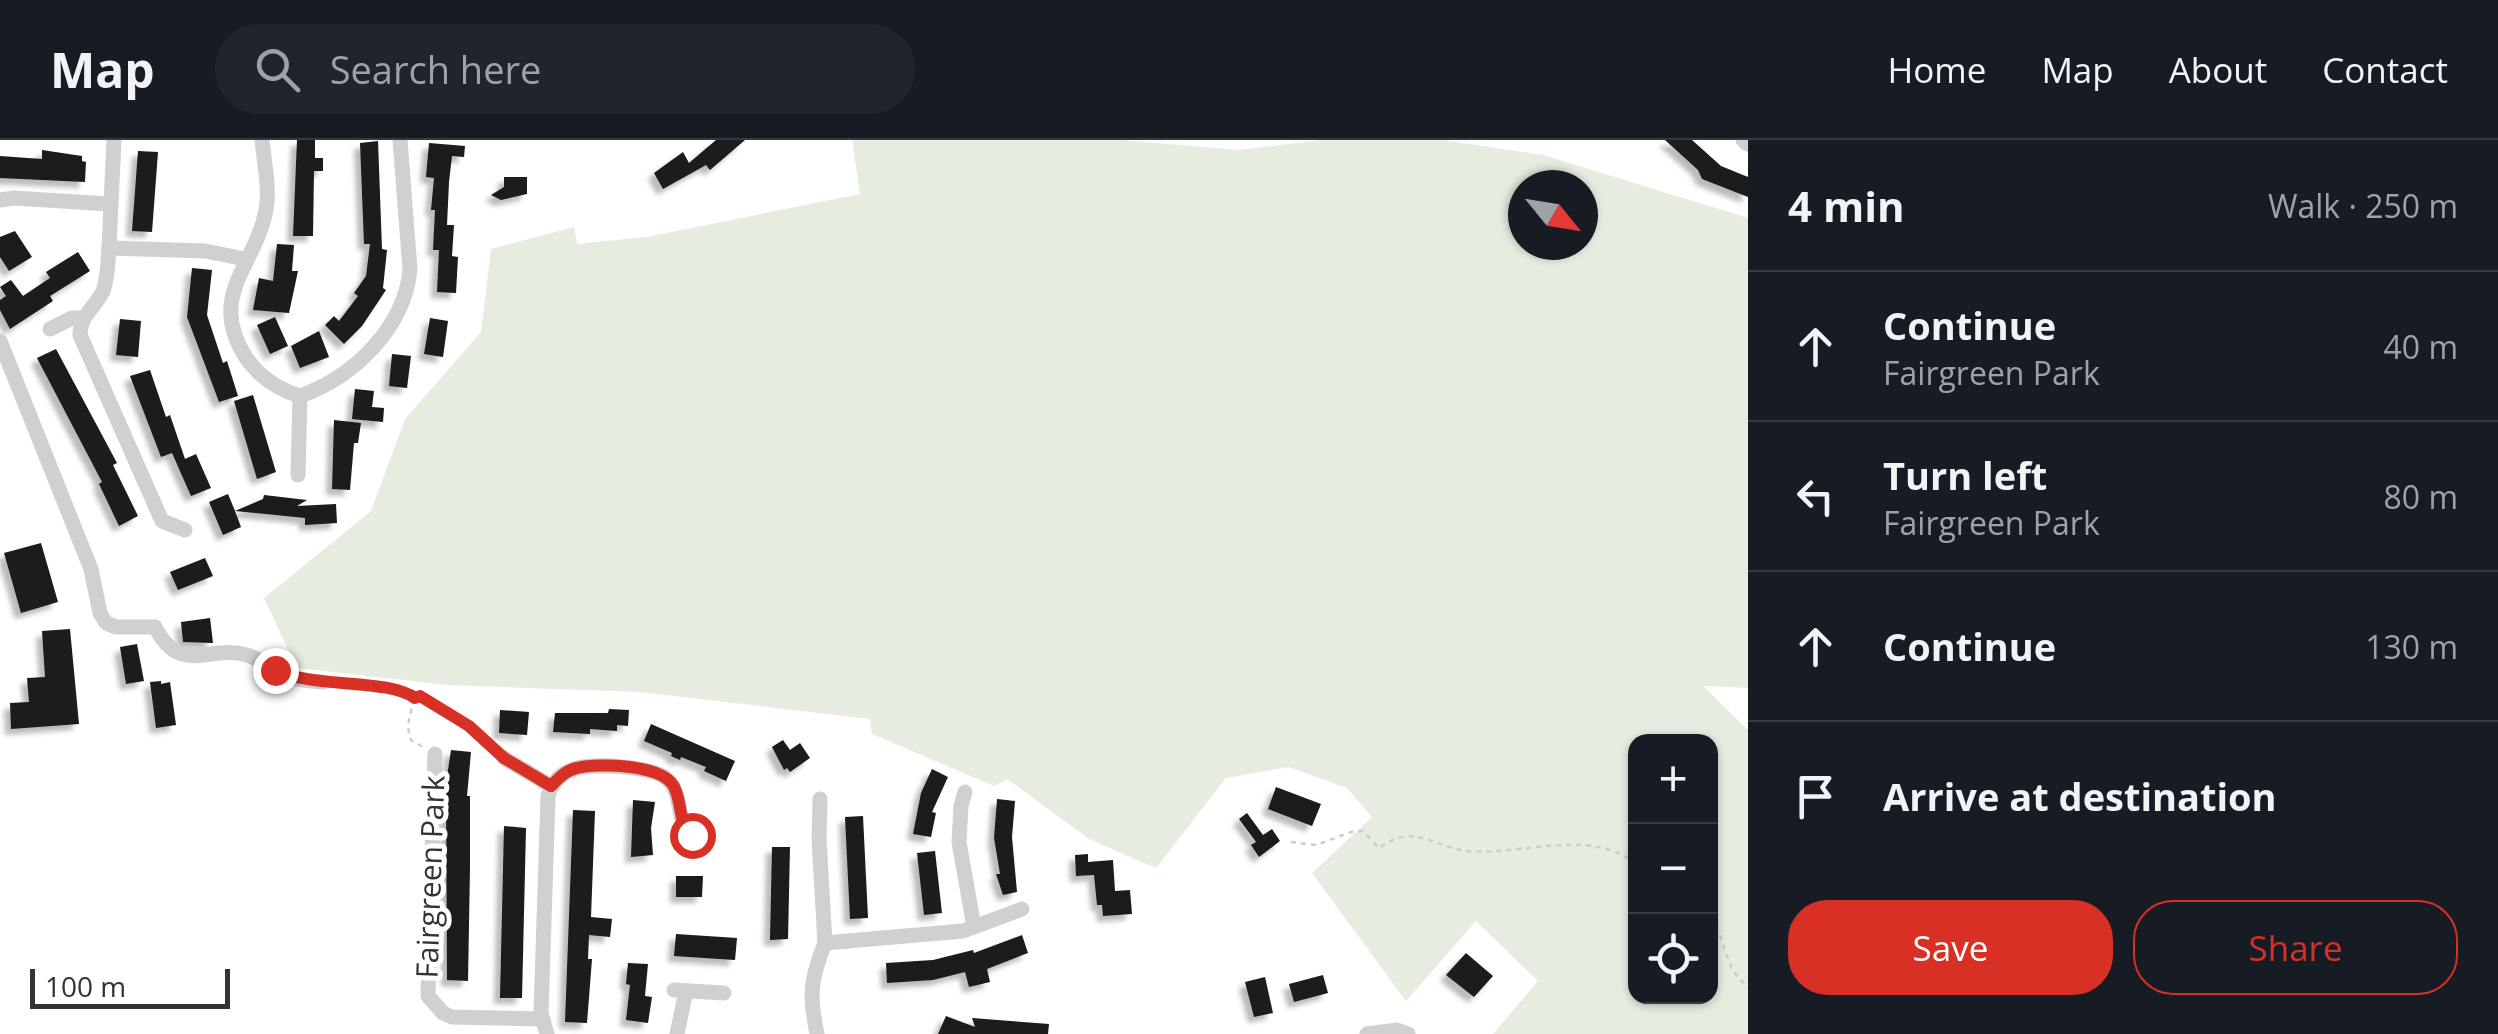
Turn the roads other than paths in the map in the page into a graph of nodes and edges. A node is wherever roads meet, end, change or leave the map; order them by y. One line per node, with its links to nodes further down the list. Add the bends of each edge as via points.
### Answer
1 (114, 140): 5 (street)
2 (262, 140): 7 (street, via 266,212)
3 (400, 140): 11 (street, via 410,269 400,312 339,376)
4 (0, 200): 5 (street)
5 (110, 204): 6 (street)
6 (110, 248): 7 (street); 8 (street, via 102,293)
7 (245, 259): 11 (street, via 233,296 232,330 260,374)
8 (82, 318): 9 (street); 13 (street, via 86,354 162,522)
9 (50, 329)
10 (1, 348): 14 (street, via 106,623 156,627 179,654 243,654 294,678)
11 (300, 396): 12 (street)
12 (298, 475)
13 (186, 530)
14 (322, 682)
15 (435, 754): 25 (street, Fairgreen Park, via 428,996 452,1017)
16 (504, 758): 17 (street)
17 (551, 786): 20 (street, via 580,767 655,771 674,786 684,829); 25 (street, Fairgreen Park)
18 (965, 792): 22 (street, via 959,842)
19 (820, 799): 23 (street)
20 (692, 835)
21 (1022, 909): 22 (street)
22 (974, 928): 23 (street)
23 (825, 944): 27 (street, via 811,982)
24 (724, 994): 26 (street, via 680,990)
25 (545, 1026)
26 (677, 1034)
27 (817, 1034)
28 (1367, 1034): 29 (street)
29 (1408, 1034)

